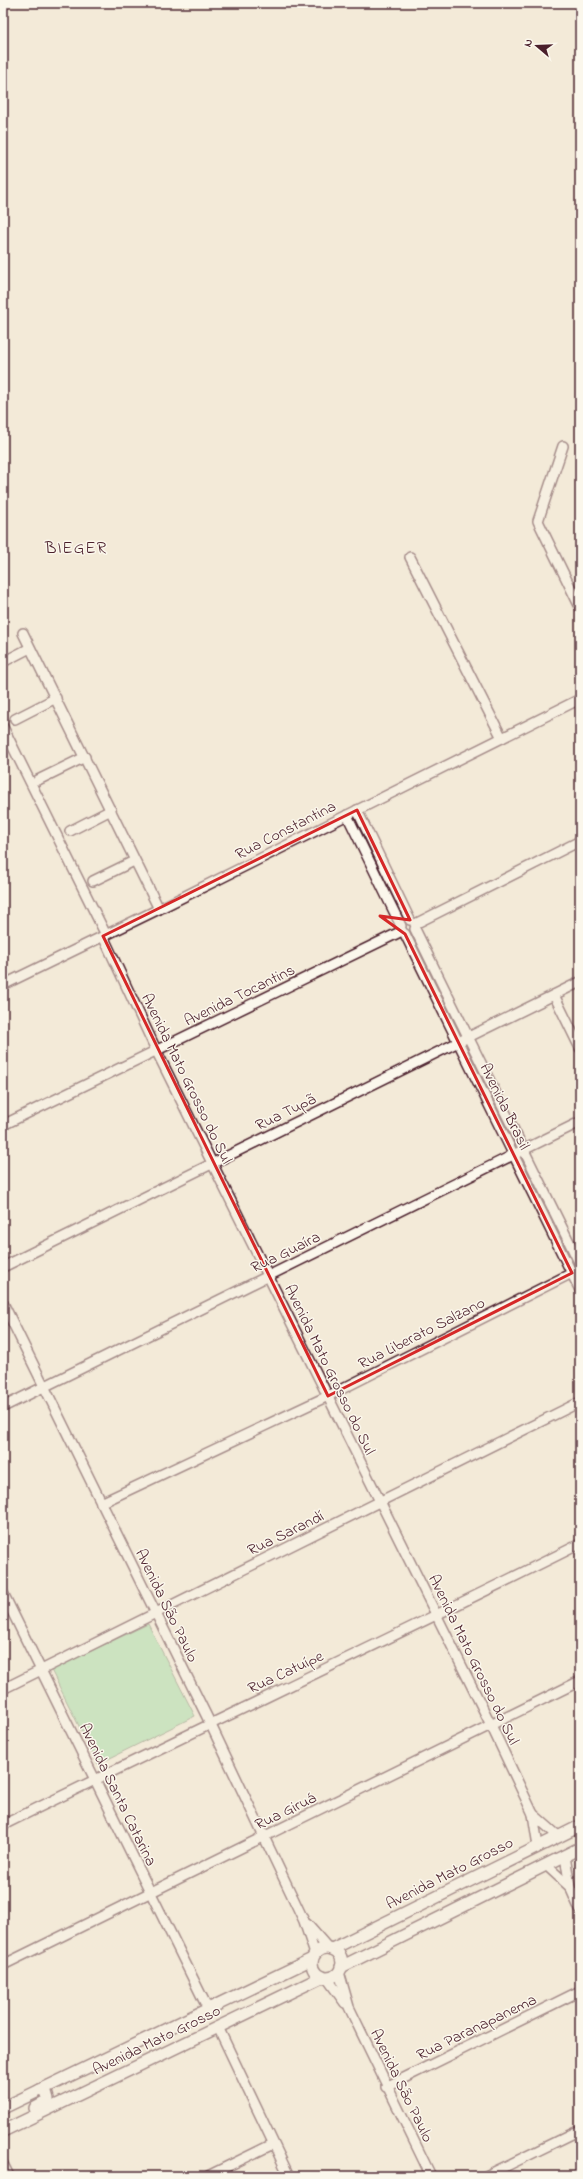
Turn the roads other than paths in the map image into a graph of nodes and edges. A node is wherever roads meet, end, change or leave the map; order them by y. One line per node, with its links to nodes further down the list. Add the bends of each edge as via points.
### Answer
1 (563, 446): 3 (street, via 538,521)
2 (410, 557): 11 (street)
3 (580, 607)
4 (23, 633): 5 (street)
5 (30, 648): 6 (street); 7 (street)
6 (3, 662)
7 (56, 698): 9 (street); 12 (street)
8 (579, 702): 11 (street, Rua Constantina)
9 (15, 720)
10 (3, 727): 24 (street, Avenida Mato Grosso do Sul)
11 (502, 738): 15 (street, Rua Constantina)
12 (85, 757): 13 (street); 14 (street)
13 (38, 780)
14 (111, 810): 17 (street); 19 (street)
15 (357, 810): 16 (street, Rua Constantina); 22 (street, Avenida Brasil)
16 (347, 815): 21 (street, Rua Constantina); 23 (street, Avenida Brasil)
17 (70, 831)
18 (580, 841): 22 (street)
19 (134, 861): 20 (street); 21 (street)
20 (93, 882)
21 (159, 909): 24 (street, Rua Constantina)
22 (414, 925): 23 (street, via 412,934); 23 (street, via 404,921); 28 (street, Avenida Brasil)
23 (403, 930): 29 (street, Avenida Brasil); 31 (street, Avenida Tocantins)
24 (104, 936): 26 (street, Rua Constantina); 31 (street, Avenida Mato Grosso do Sul)
25 (580, 982): 27 (street, Rua Tupã)
26 (3, 985)
27 (554, 995): 28 (street, Rua Tupã); 30 (street)
28 (469, 1037): 29 (street, Rua Tupã); 34 (street, Avenida Brasil)
29 (459, 1042): 35 (street, Avenida Brasil); 36 (street, Rua Tupã)
30 (580, 1048)
31 (157, 1052): 33 (street, Avenida Tocantins); 36 (street, Avenida Mato Grosso do Sul)
32 (580, 1122): 34 (street, Rua Guaíra)
33 (3, 1125)
34 (524, 1150): 35 (street, Rua Guaíra); 37 (street, Avenida Brasil)
35 (513, 1155): 39 (street, Avenida Brasil); 40 (street, Rua Guaíra)
36 (213, 1163): 38 (street, Rua Tupã); 40 (street, Avenida Mato Grosso do Sul)
37 (580, 1264)
38 (3, 1267)
39 (576, 1271): 41 (street, Avenida Brasil); 44 (street, Rua Liberato Salzano)
40 (268, 1276): 43 (street, Rua Guaíra); 44 (street, Avenida Mato Grosso do Sul)
41 (580, 1290)
42 (3, 1303): 43 (street, Avenida São Paulo)
43 (44, 1386): 46 (street, Rua Guaíra); 48 (street, Avenida São Paulo)
44 (328, 1396): 47 (street, Avenida Mato Grosso do Sul); 48 (street, Rua Liberato Salzano)
45 (580, 1402): 47 (street, Rua Sarandí)
46 (3, 1407)
47 (380, 1501): 51 (street, Rua Sarandí); 52 (street, Avenida Mato Grosso do Sul)
48 (101, 1503): 51 (street, Avenida São Paulo)
49 (580, 1544): 52 (street, Rua Catuípe)
50 (3, 1593): 53 (street, Avenida Santa Catarina)
51 (156, 1612): 53 (street, Rua Sarandí); 56 (street, Avenida São Paulo)
52 (436, 1616): 56 (street, Rua Catuípe); 57 (street, Avenida Mato Grosso do Sul)
53 (41, 1669): 55 (street, Rua Sarandí); 58 (street, Avenida Santa Catarina)
54 (580, 1682): 57 (street, Rua Giruá)
55 (3, 1689)
56 (210, 1723): 58 (street, Rua Catuípe); 63 (street, Avenida São Paulo)
57 (491, 1725): 59 (street, Avenida Mato Grosso do Sul); 63 (street, Rua Giruá)
58 (94, 1780): 60 (street, Rua Catuípe); 69 (street, Avenida Santa Catarina)
59 (533, 1814): 62 (street); 64 (street)
60 (3, 1825)
61 (580, 1826): 62 (main road, Avenida Mato Grosso)
62 (558, 1836): 64 (main road, Avenida Mato Grosso)
63 (263, 1838): 69 (street, Rua Giruá); 71 (street, Avenida São Paulo)
64 (538, 1846): 72 (main road, Avenida Mato Grosso)
65 (580, 1848): 66 (main road)
66 (565, 1856): 67 (main road); 68 (street)
67 (546, 1865): 68 (street); 75 (main road)
68 (570, 1887): 70 (street)
69 (151, 1892): 74 (street, Rua Giruá); 79 (street, Avenida Santa Catarina)
70 (580, 1910)
71 (304, 1922): 72 (street, Avenida São Paulo); 73 (street, Avenida São Paulo)
72 (330, 1948): 73 (main road, via 320,1949); 75 (main road, via 341,1958)
73 (314, 1956): 76 (main road, via 313,1970); 79 (main road, Avenida Mato Grosso)
74 (3, 1965)
75 (340, 1970): 76 (main road); 78 (street, Avenida São Paulo)
76 (325, 1978): 78 (street, Avenida São Paulo); 80 (main road, Avenida Mato Grosso)
77 (580, 1991): 81 (street, Rua Paranapanema)
78 (349, 2007): 81 (street, Avenida São Paulo)
79 (208, 2009): 82 (main road, Avenida Mato Grosso)
80 (218, 2027): 84 (main road, Avenida Mato Grosso); 87 (street)
81 (386, 2087): 92 (street, Avenida São Paulo)
82 (40, 2090): 83 (main road, Avenida Mato Grosso); 84 (main road, via 48,2095 46,2102 21,2114)
83 (3, 2108)
84 (13, 2126): 86 (main road, Avenida Mato Grosso)
85 (580, 2130): 93 (street)
86 (3, 2131)
87 (273, 2144): 90 (street); 91 (street)
88 (3, 2164): 89 (street)
89 (9, 2176)
90 (208, 2176)
91 (289, 2176)
92 (432, 2176)
93 (486, 2176)

